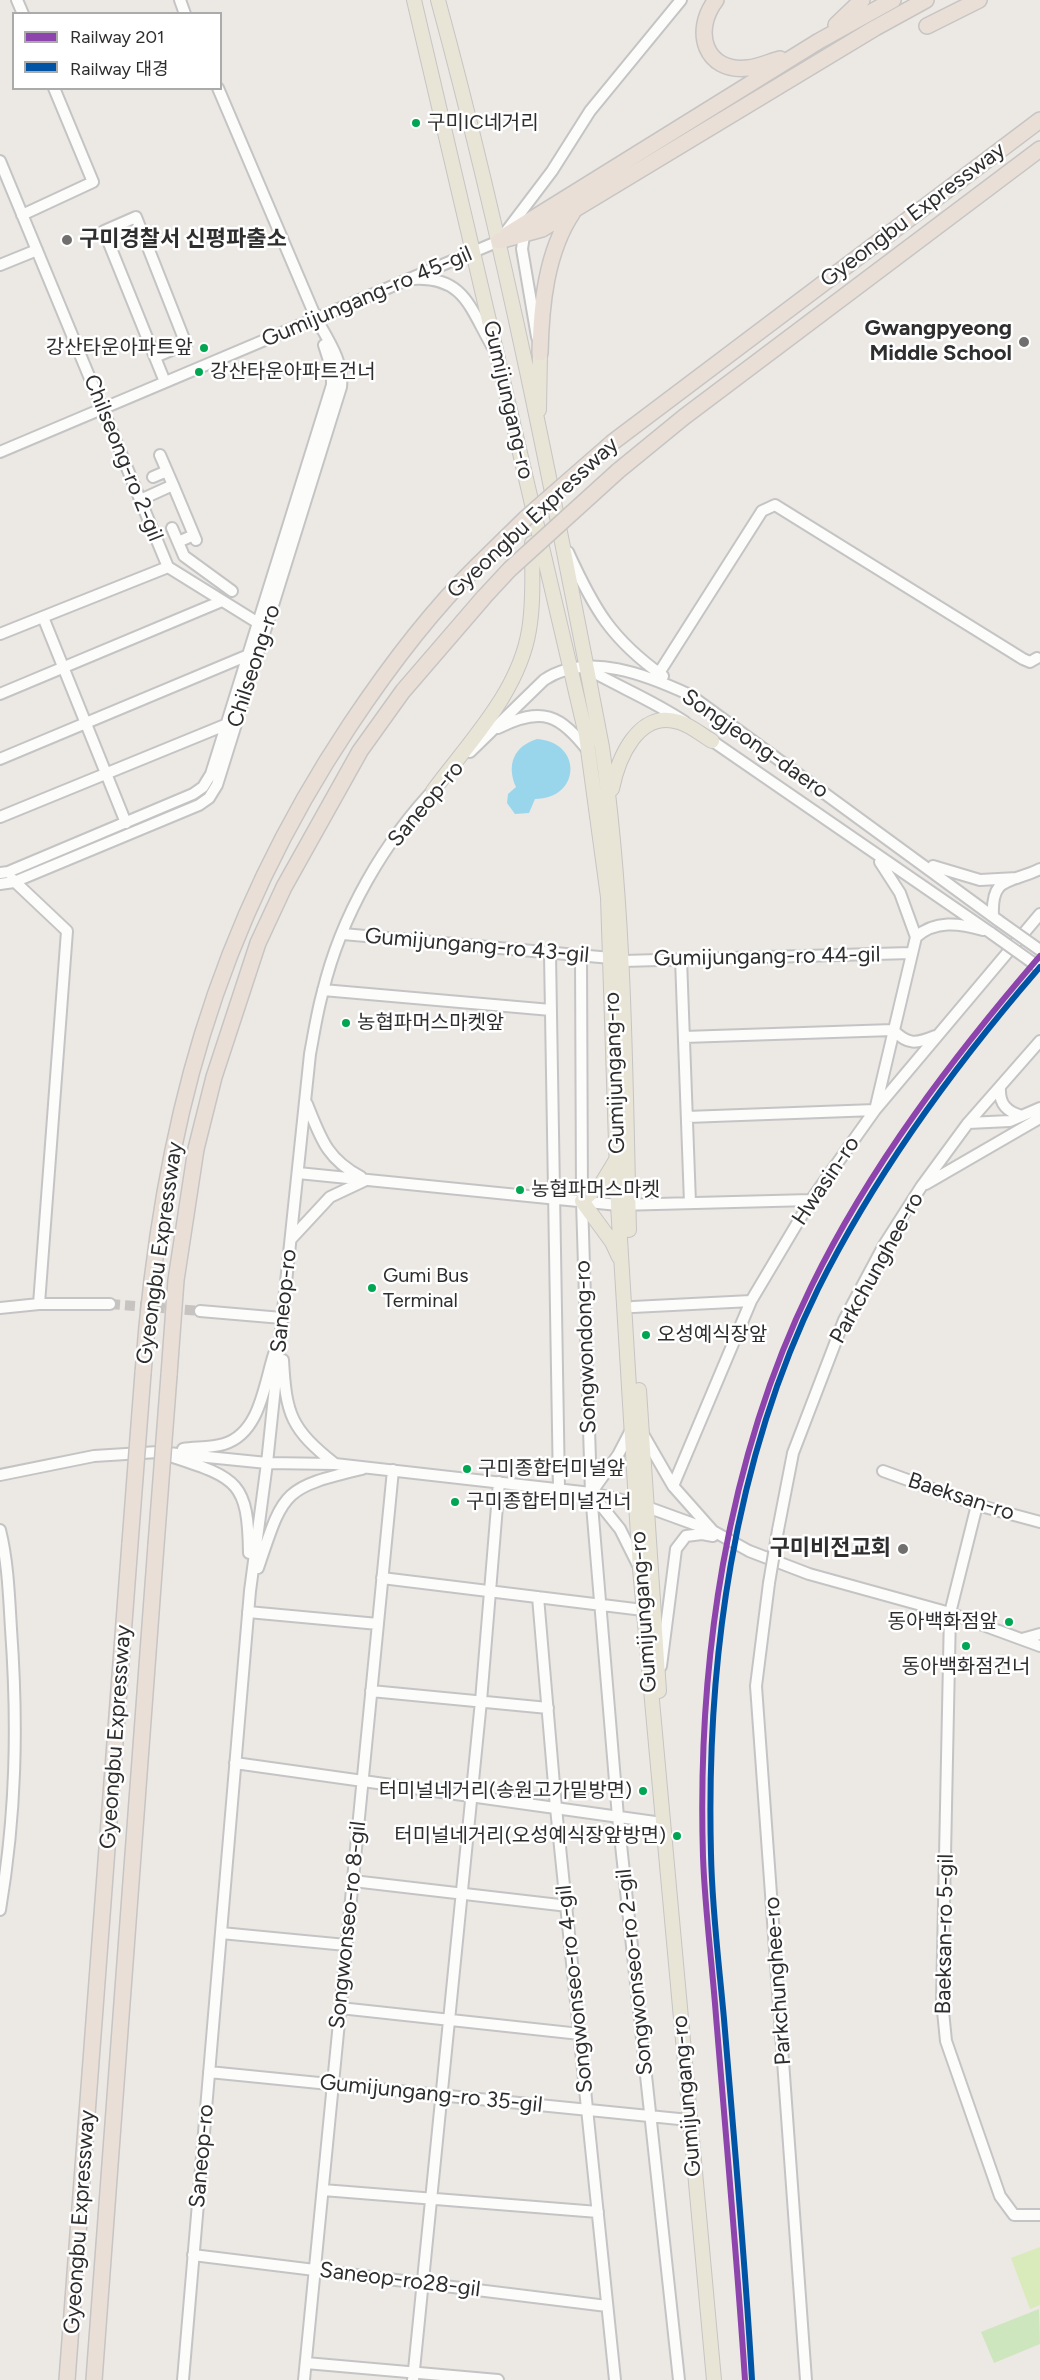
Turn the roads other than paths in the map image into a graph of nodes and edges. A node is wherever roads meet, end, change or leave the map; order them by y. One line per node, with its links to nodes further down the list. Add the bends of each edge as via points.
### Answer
1 (438, 0): 21 (main road, Gumijungang-ro)
2 (681, 0): 17 (street, via 590,111)
3 (716, 0): 11 (highway, via 705,20 702,37 709,52 726,66 747,68)
4 (862, 0): 10 (highway)
5 (893, 0): 10 (highway)
6 (926, 0): 18 (highway)
7 (979, 0): 9 (highway)
8 (414, 1): 23 (main road, Gumijungang-ro)
9 (927, 26)
10 (819, 41): 11 (highway)
11 (797, 54): 20 (highway)
12 (55, 90): 19 (street, via 93,182)
13 (219, 90): 26 (street, Chilseong-ro)
14 (1040, 120): 186 (highway, Gyeongbu Expressway, bridge, via 613,442 526,518 453,590 386,672 324,765 263,874 233,942 198,1044 175,1136 155,1251)
15 (1040, 149): 187 (highway, Gyeongbu Expressway, bridge, via 684,417 518,561 403,691 360,751 284,887 258,943 214,1077 196,1149 178,1259)
16 (0, 161): 19 (street, Chilseong-ro 2-gil)
17 (552, 171): 20 (street); 21 (street)
18 (576, 209): 20 (highway, via 542,229); 27 (highway, via 558,238 545,290)
19 (22, 215): 22 (street, Chilseong-ro 2-gil)
20 (526, 227): 21 (highway); 27 (street, via 522,249)
21 (499, 241): 23 (street, Gumijungang-ro 45-gil); 32 (main road, Gumijungang-ro)
22 (37, 250): 24 (street); 31 (street, Chilseong-ro 2-gil)
23 (473, 252): 25 (street, Gumijungang-ro 45-gil); 28 (main road, Gumijungang-ro)
24 (0, 265)
25 (404, 280): 26 (street, Gumijungang-ro 45-gil); 28 (street, via 439,280 457,288)
26 (316, 318): 30 (street, Gumijungang-ro 45-gil); 47 (street, Chilseong-ro, via 342,374 341,387)
27 (540, 353): 32 (main road)
28 (498, 356): 39 (main road, Gumijungang-ro)
29 (155, 357): 29 (street, via 104,231 136,217 186,344); 30 (street)
30 (165, 382): 31 (street, Gumijungang-ro 45-gil)
31 (102, 409): 33 (street, Gumijungang-ro 45-gil); 38 (street, Chilseong-ro 2-gil)
32 (539, 440): 41 (main road, Gumijungang-ro)
33 (0, 452)
34 (160, 455): 35 (street)
35 (167, 471): 36 (street); 37 (street)
36 (153, 477)
37 (173, 485): 38 (street); 42 (street, via 195,538)
38 (140, 500): 43 (street, Chilseong-ro 2-gil)
39 (532, 502): 53 (main road, Gumijungang-ro); 64 (main road, via 532,596 529,632 522,655 504,696)
40 (172, 528): 42 (street)
41 (558, 532): 52 (main road, Gumijungang-ro); 54 (street, via 603,621)
42 (178, 542): 44 (street, via 184,556)
43 (168, 567): 45 (street, Chilseong-ro 2-gil); 46 (street, Chilseong-ro 2-gil)
44 (232, 591)
45 (222, 600): 47 (street, Chilseong-ro 2-gil); 51 (street)
46 (43, 617): 48 (street, Chilseong-ro 2-gil); 51 (street)
47 (262, 625): 49 (street, Chilseong-ro); 73 (street, Chilseong-ro, via 217,785 209,798 199,806)
48 (0, 634)
49 (246, 656): 57 (street, Chilseong-ro); 58 (street, Chilseong-ro)
50 (1039, 658): 54 (street, via 1030,662 1023,659 775,505 762,511)
51 (63, 667): 55 (street); 57 (street)
52 (586, 667): 53 (street, Saneop-ro); 56 (street, Songjeong-daero, via 629,672); 60 (street, Songjeong-daero, via 658,705); 65 (main road, Gumijungang-ro)
53 (571, 669): 59 (street, Saneop-ro, via 544,680); 61 (main road, Gumijungang-ro)
54 (658, 673): 56 (street)
55 (0, 694)
56 (690, 695): 69 (street, Songjeong-daero)
57 (86, 723): 62 (street, Chilseong-ro); 63 (street)
58 (225, 725): 63 (street, Chilseong-ro); 67 (street, Chilseong-ro, via 211,774 203,787)
59 (488, 734): 61 (street, via 521,717 542,716 564,724); 64 (street, Saneop-ro)
60 (712, 741): 65 (main road, via 679,722 666,721 642,729 617,766); 68 (street, Songjeong-daero)
61 (589, 752): 85 (main road, Gumijungang-ro)
62 (0, 759)
63 (106, 774): 66 (street, Chilseong-ro); 67 (street)
64 (433, 790): 78 (street, Saneop-ro, via 374,869)
65 (611, 809): 85 (main road, Gumijungang-ro)
66 (0, 817)
67 (126, 823): 71 (street, Chilseong-ro)
68 (868, 849): 77 (street, Songjeong-daero); 79 (street, via 893,879)
69 (914, 858): 72 (street, via 946,872 980,880); 76 (street, Songjeong-daero)
70 (1040, 869): 72 (street)
71 (4, 872): 73 (street)
72 (1017, 878): 76 (street, via 997,888 992,896)
73 (14, 882): 74 (street, Chilseong-ro); 113 (street, via 67,932)
74 (0, 884)
75 (1040, 914): 90 (street, Hwasin-ro)
76 (996, 918): 80 (street, Songjeong-daero, bridge)
77 (992, 933): 79 (street, via 970,926 938,925 927,927); 86 (street, Songjeong-daero, bridge)
78 (343, 934): 82 (street, Gumijungang-ro 43-gil); 87 (street, Saneop-ro)
79 (916, 937): 81 (street)
80 (1040, 950)
81 (911, 953): 84 (street, Gumijungang-ro 44-gil); 89 (street)
82 (550, 954): 83 (street, Gumijungang-ro 43-gil); 88 (street, Songwondong-ro)
83 (581, 956): 85 (street, Gumijungang-ro 43-gil); 107 (street, Songwondong-ro)
84 (681, 959): 85 (street, Gumijungang-ro 44-gil); 91 (street)
85 (617, 960): 101 (main road, Gumijungang-ro); 109 (main road, Gumijungang-ro)
86 (1040, 968)
87 (323, 990): 88 (street); 94 (street, Saneop-ro, via 310,1054)
88 (551, 1010): 105 (street, Songwondong-ro)
89 (893, 1030): 90 (street, via 907,1042 917,1044); 91 (street); 96 (street)
90 (938, 1034): 96 (street, Hwasin-ro)
91 (684, 1037): 97 (street)
92 (1040, 1041): 93 (street, Parkchunghee-ro)
93 (1000, 1088): 99 (street, via 1004,1106); 100 (street, Parkchunghee-ro)
94 (306, 1101): 102 (street, Saneop-ro); 103 (street, via 332,1157)
95 (1040, 1108): 99 (street)
96 (875, 1110): 97 (street); 106 (street, Hwasin-ro)
97 (687, 1117): 108 (street)
98 (1040, 1118): 99 (street)
99 (1024, 1121): 100 (street, via 988,1128); 104 (street)
100 (968, 1123): 104 (street, Parkchunghee-ro)
101 (617, 1157): 107 (main road, via 602,1183); 109 (main road, Gumijungang-ro)
102 (298, 1173): 103 (street); 110 (street, Saneop-ro)
103 (367, 1180): 105 (street); 110 (street, via 330,1197)
104 (921, 1187): 195 (street, Parkchunghee-ro, bridge, via 844,1320 793,1453 769,1583 756,1686)
105 (554, 1198): 107 (street); 129 (street, Songwondong-ro)
106 (811, 1200): 108 (street); 112 (street, Hwasin-ro)
107 (582, 1201): 109 (street); 111 (main road, via 612,1242); 130 (street, Songwondong-ro)
108 (690, 1203): 109 (street)
109 (623, 1205): 111 (main road, Gumijungang-ro); 115 (main road, Gumijungang-ro)
110 (291, 1239): 118 (street, Saneop-ro)
111 (622, 1265): 119 (main road, Gumijungang-ro)
112 (751, 1301): 115 (street); 128 (street, Hwasin-ro)
113 (39, 1304): 114 (street); 116 (street)
114 (110, 1304)
115 (633, 1307): 119 (main road, Gumijungang-ro)
116 (0, 1308)
117 (200, 1311): 118 (street)
118 (282, 1324): 120 (street, via 256,1414 247,1429 227,1443); 121 (street, Saneop-ro); 122 (street, via 288,1411 306,1438)
119 (637, 1431): 128 (street); 130 (street); 131 (main road, Gumijungang-ro)
120 (158, 1452): 121 (street); 126 (street, via 94,1456); 139 (street, via 222,1475 240,1491 248,1517)
121 (267, 1463): 122 (street); 139 (street, Saneop-ro)
122 (335, 1464): 123 (street)
123 (371, 1467): 124 (street); 139 (street, via 310,1482 284,1501)
124 (393, 1470): 127 (street); 138 (street, Songwonseo-ro 8-gil)
125 (883, 1471): 132 (street, Baeksan-ro)
126 (0, 1475)
127 (500, 1482): 129 (street); 140 (street)
128 (673, 1486): 135 (street)
129 (559, 1488): 130 (street)
130 (591, 1493): 131 (street); 137 (street, via 620,1528); 142 (street, Songwonseo-ro 2-gil)
131 (641, 1505): 135 (street); 137 (main road, Gumijungang-ro); 151 (main road, Gumijungang-ro)
132 (977, 1505): 133 (street, Baeksan-ro); 145 (street)
133 (1040, 1522)
134 (0, 1530): 164 (street, via 6,1560 15,1685 17,1767)
135 (713, 1531): 136 (street)
136 (749, 1551): 145 (street, via 809,1574); 151 (street, via 702,1534 686,1536 681,1541 673,1560)
137 (640, 1569): 143 (main road, Gumijungang-ro)
138 (382, 1578): 140 (street); 146 (street, Songwonseo-ro 8-gil)
139 (250, 1591): 144 (street, Saneop-ro)
140 (490, 1591): 141 (street); 153 (street)
141 (538, 1597): 142 (street); 154 (street, Songwonseo-ro 4-gil)
142 (599, 1605): 143 (street); 159 (street, Songwonseo-ro 2-gil)
143 (643, 1610): 160 (main road, Gumijungang-ro)
144 (248, 1612): 146 (street); 155 (street, Saneop-ro)
145 (950, 1613): 148 (street); 179 (street, Baeksan-ro 5-gil, via 942,2001 946,2041 999,2196 1014,2215)
146 (378, 1624): 152 (street, Songwonseo-ro 8-gil)
147 (1040, 1634): 148 (street)
148 (1022, 1639): 149 (street); 150 (street)
149 (1040, 1646)
150 (1040, 1654)
151 (659, 1687): 194 (main road, Gumijungang-ro)
152 (371, 1691): 153 (street); 156 (street, Songwonseo-ro 8-gil)
153 (481, 1701): 154 (street); 157 (street)
154 (548, 1708): 158 (street, Songwonseo-ro 4-gil)
155 (235, 1763): 156 (street); 165 (street, Saneop-ro)
156 (363, 1781): 157 (street); 161 (street, Songwonseo-ro 8-gil)
157 (471, 1796): 158 (street); 162 (street)
158 (556, 1808): 159 (street); 163 (street, Songwonseo-ro 4-gil)
159 (618, 1817): 160 (street); 174 (street, Songwonseo-ro 2-gil)
160 (662, 1823): 175 (main road, Gumijungang-ro)
161 (353, 1881): 162 (street); 166 (street, Songwonseo-ro 8-gil)
162 (462, 1894): 163 (street); 168 (street)
163 (567, 1906): 169 (street, Songwonseo-ro 4-gil)
164 (0, 1910)
165 (221, 1932): 166 (street); 170 (street, Saneop-ro)
166 (346, 1945): 167 (street, Songwonseo-ro 8-gil)
167 (340, 2007): 168 (street); 171 (street, Songwonseo-ro 8-gil)
168 (449, 2020): 169 (street); 172 (street)
169 (580, 2034): 173 (street, Songwonseo-ro 4-gil)
170 (209, 2072): 171 (street, Gumijungang-ro 35-gil); 180 (street, Saneop-ro)
171 (333, 2084): 172 (street, Gumijungang-ro 35-gil); 176 (street, Songwonseo-ro 8-gil)
172 (442, 2095): 173 (street, Gumijungang-ro 35-gil); 177 (street)
173 (588, 2110): 174 (street, Gumijungang-ro 35-gil); 178 (street, Songwonseo-ro 4-gil)
174 (651, 2116): 175 (street, Gumijungang-ro 35-gil); 192 (street, Songwonseo-ro 2-gil)
175 (689, 2120): 193 (main road, Gumijungang-ro)
176 (323, 2190): 177 (street); 181 (street, Songwonseo-ro 8-gil)
177 (431, 2199): 178 (street); 182 (street)
178 (597, 2212): 183 (street, Songwonseo-ro 4-gil)
179 (1040, 2215)
180 (193, 2255): 181 (street, Saneop-ro28-gil); 188 (street, Saneop-ro)
181 (315, 2270): 182 (street, Saneop-ro28-gil); 184 (street, Songwonseo-ro 8-gil)
182 (423, 2283): 183 (street, Saneop-ro28-gil); 185 (street)
183 (607, 2306): 191 (street, Songwonseo-ro 4-gil)
184 (306, 2363): 185 (street); 189 (street, Songwonseo-ro 8-gil)
185 (413, 2376): 190 (street)
186 (67, 2380)
187 (94, 2380)
188 (183, 2380)
189 (304, 2380)
190 (498, 2380)
191 (615, 2380)
192 (679, 2380)
193 (714, 2380)
194 (722, 2380)
195 (806, 2380)

